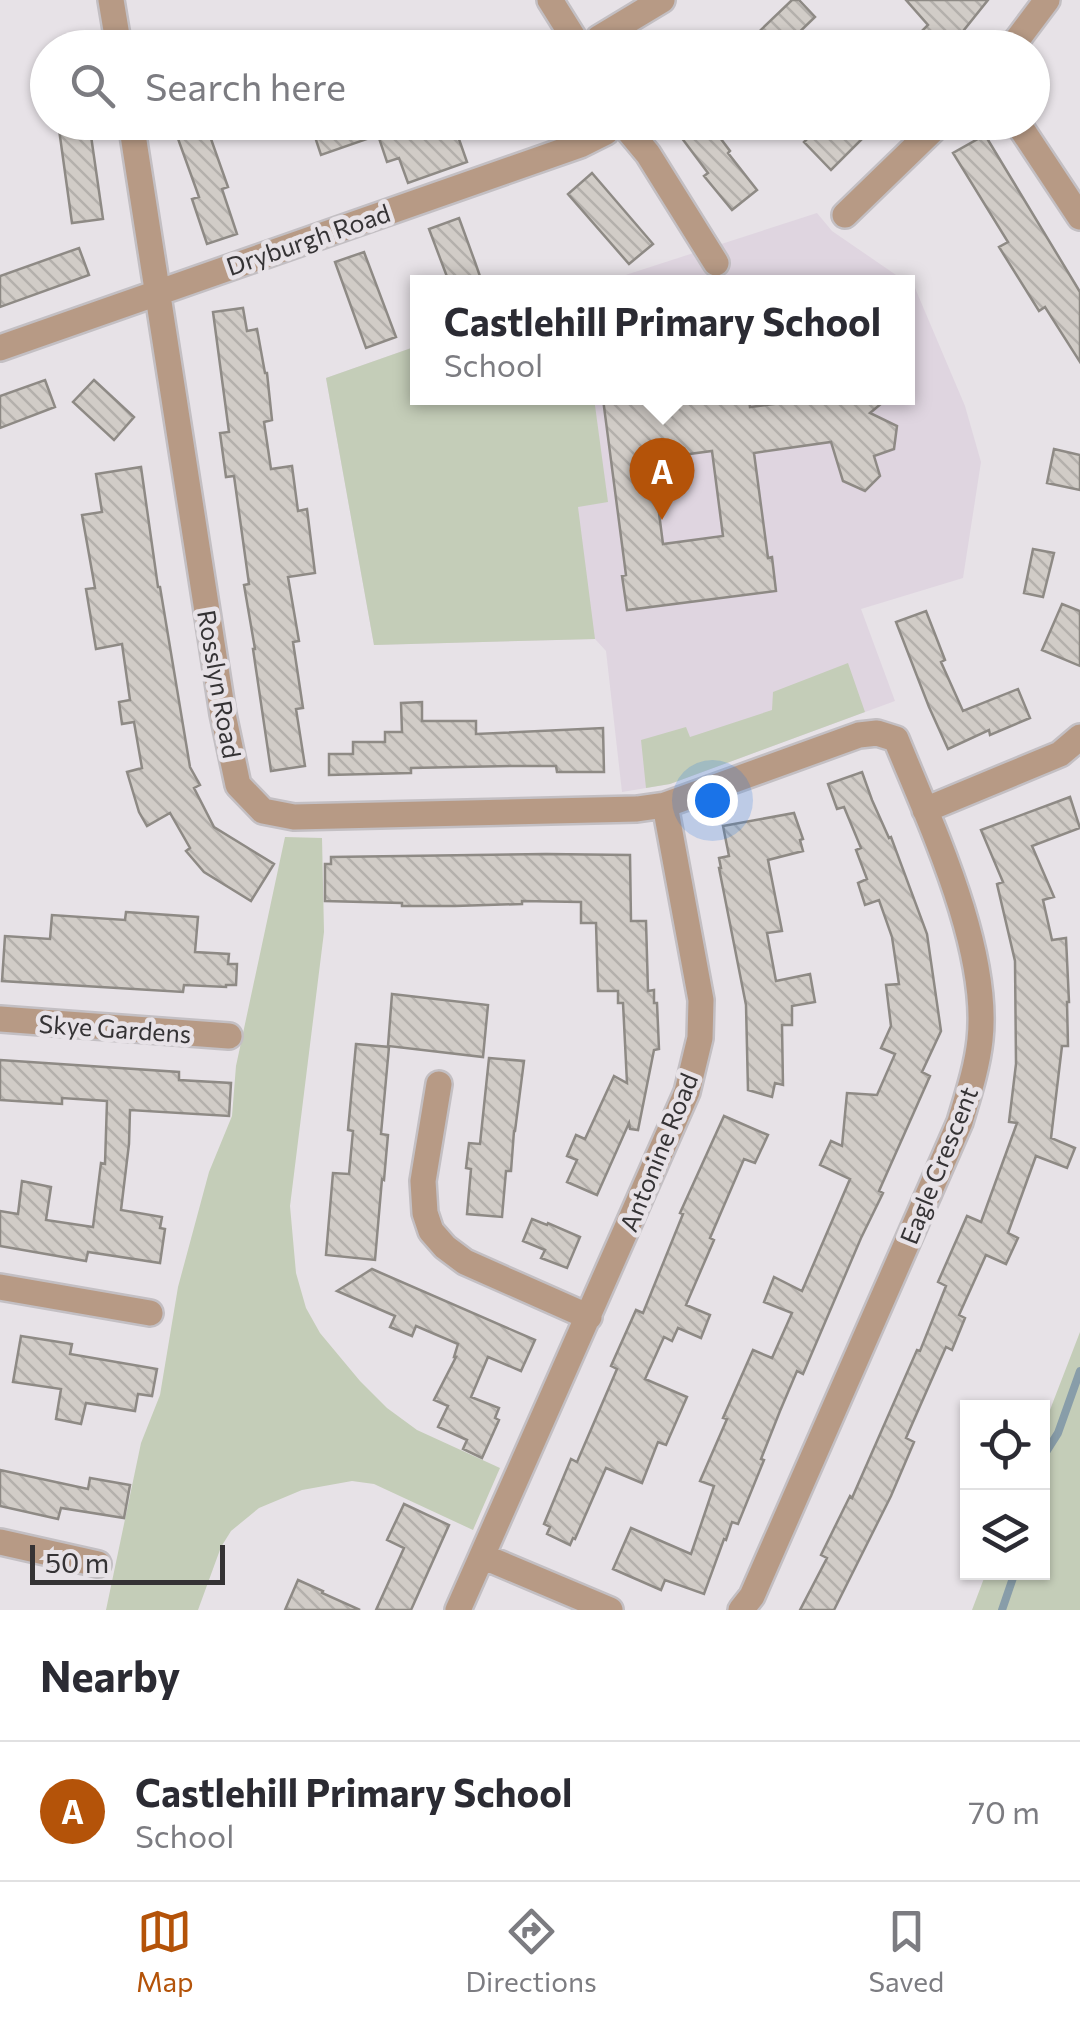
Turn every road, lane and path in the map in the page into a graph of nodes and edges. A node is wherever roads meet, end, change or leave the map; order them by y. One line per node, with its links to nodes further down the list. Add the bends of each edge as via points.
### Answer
1 (111, 0): 5 (street)
2 (550, 0): 6 (street)
3 (662, 0): 7 (street)
4 (1048, 0): 8 (street)
5 (116, 30)
6 (578, 30)
7 (612, 30)
8 (1025, 30)
9 (134, 140): 17 (street, Rosslyn Road)
10 (590, 140): 17 (street, Dryburgh Road)
11 (636, 140): 16 (street)
12 (922, 140): 14 (street)
13 (1029, 140): 15 (street)
14 (844, 215)
15 (1080, 218)
16 (716, 263)
17 (158, 292): 18 (street, Dryburgh Road); 21 (street, Rosslyn Road, via 227,732 238,785 263,811 303,816)
18 (0, 348)
19 (859, 734): 21 (street, Rosslyn Road); 22 (street, Eagle Crescent, via 896,739)
20 (1080, 737): 22 (street, via 1060,754)
21 (665, 805): 28 (street, Antonine Road, via 701,1000 700,1038 687,1092)
22 (925, 810): 34 (street, Eagle Crescent, via 974,956 980,1038 973,1082)
23 (0, 1020): 24 (street, Skye Gardens)
24 (230, 1036)
25 (439, 1084): 28 (street, via 423,1181 432,1230 465,1262)
26 (0, 1287): 27 (street)
27 (150, 1313)
28 (589, 1317): 30 (street, Antonine Road)
29 (0, 1542): 31 (street)
30 (482, 1556): 32 (street, Antonine Road); 33 (street)
31 (98, 1564)
32 (458, 1610)
33 (610, 1610)
34 (741, 1610)

